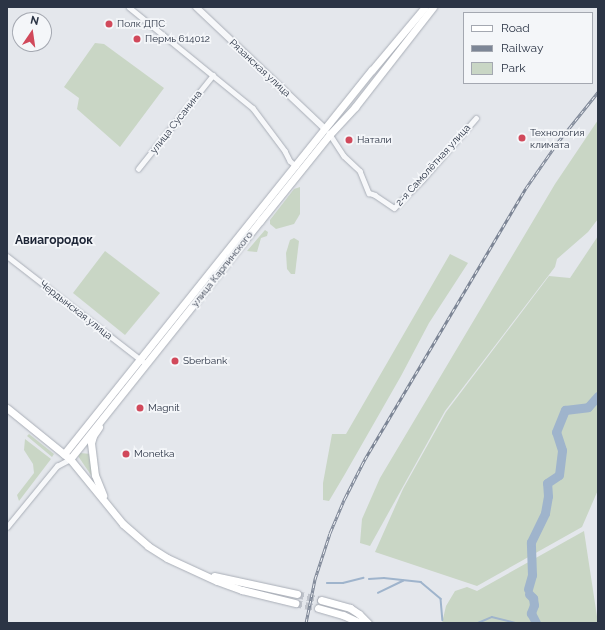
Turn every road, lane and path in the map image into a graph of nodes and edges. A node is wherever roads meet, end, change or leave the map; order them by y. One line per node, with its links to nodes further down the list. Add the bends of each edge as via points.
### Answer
1 (129, 7): 7 (street)
2 (196, 7): 9 (street, Рязанская улица)
3 (425, 7): 5 (main road, улица Карпинского)
4 (433, 7): 6 (main road, улица Карпинского)
5 (376, 65): 6 (main road, via 376,72); 9 (main road, улица Карпинского)
6 (383, 71): 9 (main road, улица Карпинского, via 355,107)
7 (213, 74): 10 (street, via 253,108); 11 (street, улица Сусанина)
8 (476, 118): 9 (street, 2-я Самолётная улица, via 394,208 369,193 360,171 344,156)
9 (328, 132): 10 (main road, улица Карпинского); 12 (main road, улица Карпинского)
10 (296, 166): 12 (main road, улица Карпинского)
11 (138, 169)
12 (231, 252): 14 (main road, улица Карпинского)
13 (7, 256): 14 (street, Чердынская улица)
14 (143, 362): 16 (main road, улица Карпинского); 17 (main road, улица Карпинского)
15 (7, 408): 17 (main road)
16 (104, 417): 17 (main road, улица Карпинского); 19 (main road, via 91,443 95,474)
17 (67, 456): 18 (street); 18 (street, улица Карпинского); 19 (main road)
18 (57, 466): 20 (street, улица Карпинского)
19 (109, 506): 21 (main road, via 148,546)
20 (7, 527)
21 (196, 572): 22 (main road); 24 (main road, via 235,588)
22 (297, 594)
23 (321, 600): 27 (main road, via 350,608)
24 (295, 603)
25 (318, 608): 26 (main road)
26 (360, 623)
27 (368, 623)

